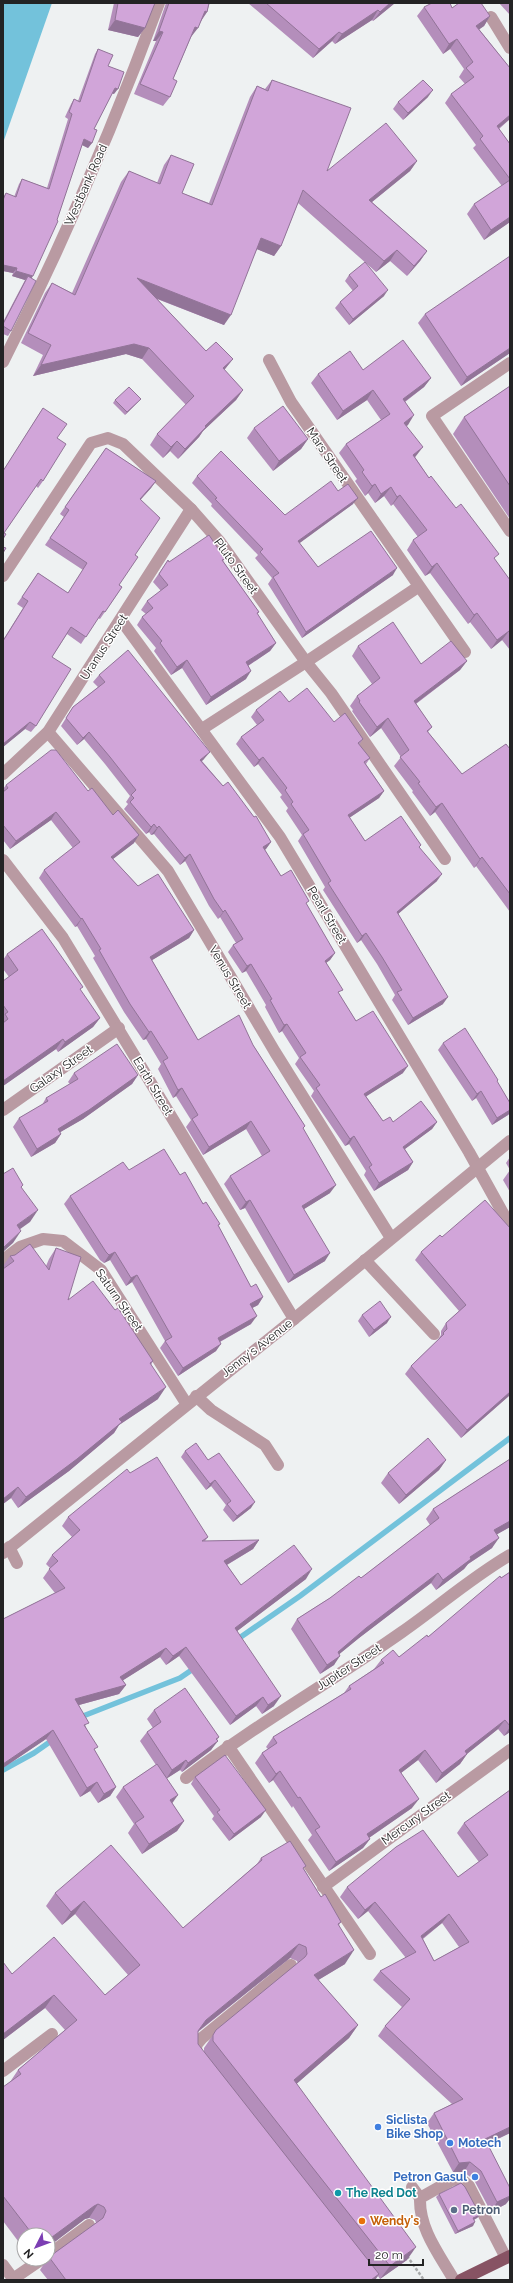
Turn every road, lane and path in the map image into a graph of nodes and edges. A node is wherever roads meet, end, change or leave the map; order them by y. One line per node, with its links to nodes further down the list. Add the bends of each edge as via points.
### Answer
1 (160, 3): 5 (street, Westbank Road, via 123,102 32,306)
2 (491, 17): 3 (street)
3 (510, 48)
4 (269, 360): 10 (street, Mars Street, via 291,402)
5 (3, 362)
6 (510, 363): 8 (street, via 432,416)
7 (191, 509): 9 (street, Pluto Street, via 123,444 108,438 91,443); 11 (street, Uranus Street); 13 (street, Pluto Street, via 220,542)
8 (510, 531)
9 (3, 576)
10 (418, 586): 12 (street, Mars Street); 13 (street)
11 (121, 620): 14 (street, Pearl Street); 15 (street, Uranus Street)
12 (465, 652)
13 (306, 662): 14 (street); 17 (street, Pluto Street, via 331,693)
14 (202, 729): 22 (street, Pearl Street, via 280,837)
15 (48, 732): 16 (street, Uranus Street); 24 (street, Venus Street, via 168,871 275,1052)
16 (3, 774)
17 (445, 859)
18 (3, 860): 19 (street, Earth Street, via 63,938)
19 (118, 1028): 20 (street, Galaxy Street); 27 (street, Earth Street)
20 (3, 1110)
21 (510, 1141): 22 (street, Jenny's Avenue)
22 (479, 1168): 23 (street, Pearl Street); 24 (street, Jenny's Avenue)
23 (510, 1226)
24 (390, 1238): 26 (street, Jenny's Avenue)
25 (3, 1260): 30 (street, Saturn Street, via 20,1247 37,1241 63,1241 101,1270)
26 (365, 1260): 27 (street, Jenny's Avenue); 28 (street)
27 (294, 1319): 29 (street, Jenny's Avenue)
28 (434, 1334)
29 (196, 1396): 30 (street, Jenny's Avenue); 31 (street, via 211,1410 265,1445)
30 (186, 1403): 32 (street, Jenny's Avenue)
31 (278, 1465)
32 (6, 1550): 34 (street)
33 (510, 1555): 35 (street, Jupiter Street, via 402,1632)
34 (17, 1563)
35 (228, 1746): 37 (street, Jupiter Street); 38 (street)
36 (510, 1750): 38 (street, Mercury Street)
37 (186, 1778)
38 (323, 1887): 39 (street)
39 (370, 1954)
40 (291, 1965): 42 (street, via 196,2045 196,2057)
41 (52, 2034): 43 (street)
42 (205, 2068)
43 (3, 2071)
44 (412, 2187): 45 (street)
45 (420, 2198): 49 (street, via 457,2179 465,2181); 54 (street, via 419,2210 423,2226)
46 (89, 2225): 47 (street)
47 (56, 2249)
48 (406, 2254): 53 (path)
49 (508, 2257): 55 (main road)
50 (3, 2266): 52 (street)
51 (31, 2267): 52 (street)
52 (13, 2280)
53 (424, 2280)
54 (454, 2280)
55 (461, 2280)

